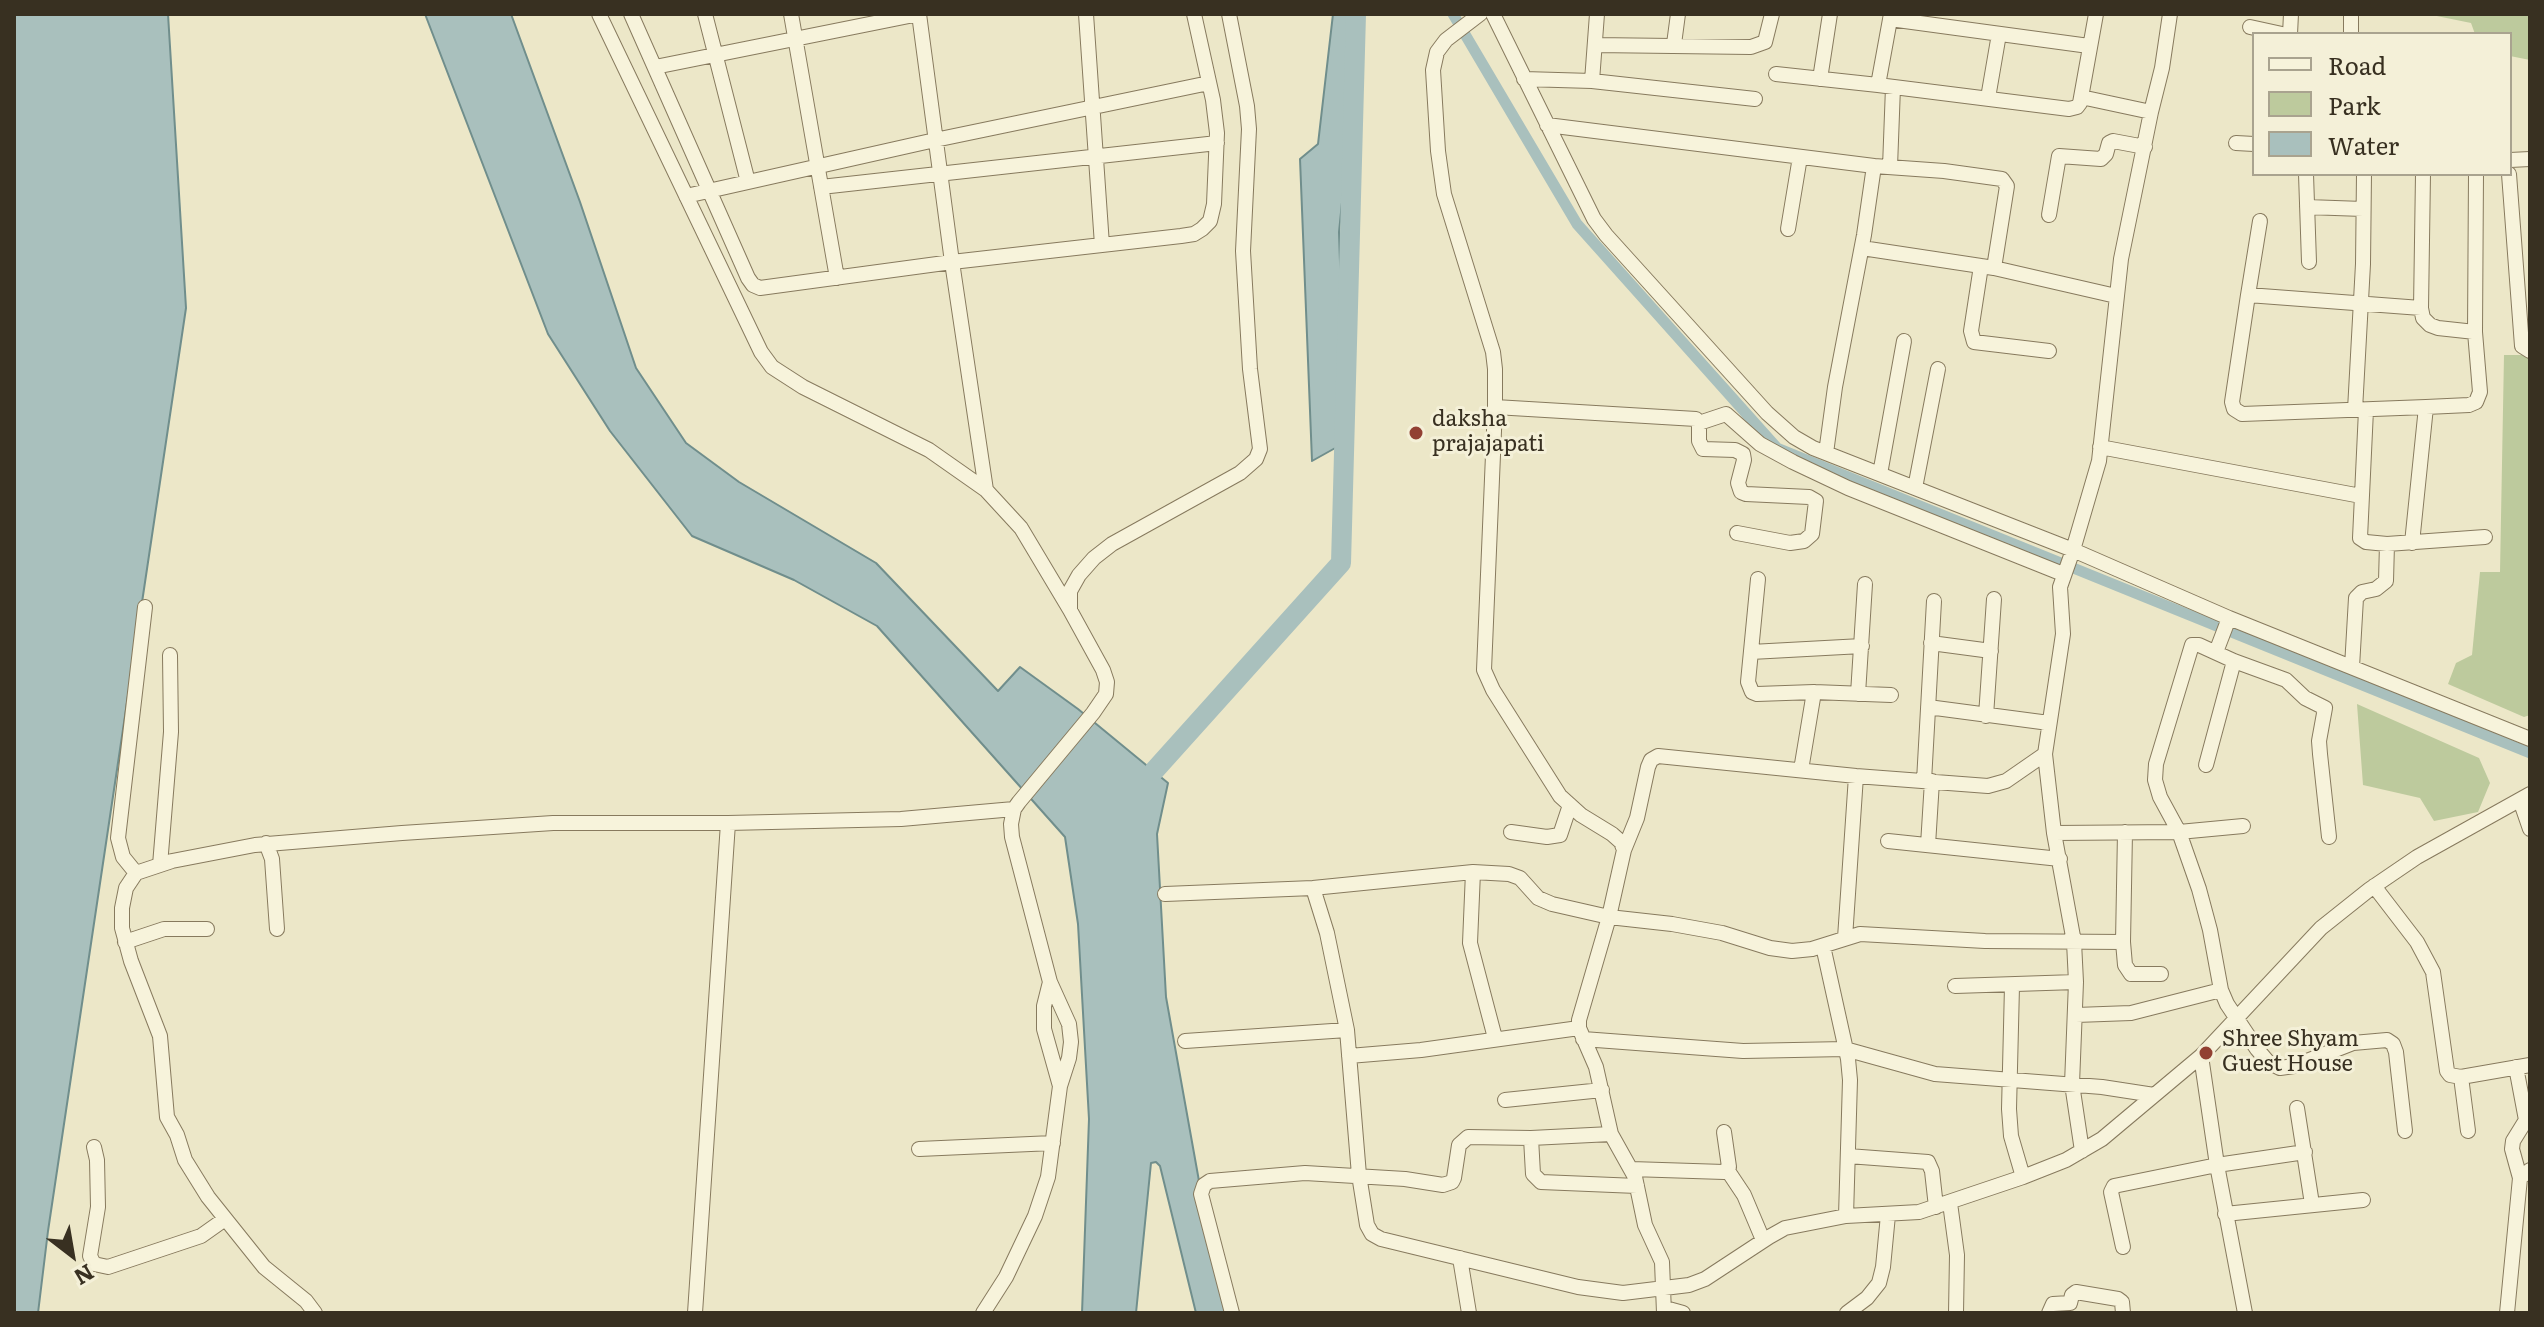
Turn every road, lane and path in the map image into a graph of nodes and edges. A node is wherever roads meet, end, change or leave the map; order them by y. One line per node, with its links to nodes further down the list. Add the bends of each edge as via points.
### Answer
1 (599, 14): 57 (street)
2 (631, 14): 25 (street)
3 (705, 14): 24 (street)
4 (791, 14): 20 (street)
5 (1086, 14): 35 (street)
6 (1194, 14): 30 (street)
7 (1229, 14): 99 (street, via 1249,129 1243,251 1260,449 1240,473 1094,558 1070,591)
8 (1480, 14): 78 (street, via 1437,52 1433,70 1444,194 1493,352)
9 (1493, 14): 27 (street)
10 (1597, 14): 22 (street)
11 (1678, 14): 21 (street)
12 (1772, 14): 21 (street, via 1769,34 1759,45)
13 (1830, 14): 28 (street)
14 (2096, 14): 23 (street)
15 (2170, 14): 36 (street)
16 (1891, 16): 19 (street); 31 (street)
17 (2250, 27): 18 (street)
18 (2273, 32)
19 (1999, 34): 23 (street); 33 (street)
20 (796, 39): 24 (street); 38 (street, via 919,14); 46 (street)
21 (1674, 44): 22 (street)
22 (1595, 45): 29 (street)
23 (2089, 46): 32 (street)
24 (716, 56): 25 (street); 54 (street)
25 (655, 67): 56 (street)
26 (1776, 74): 28 (street)
27 (1524, 79): 29 (street); 37 (street)
28 (1820, 79): 31 (street)
29 (1592, 81): 34 (street)
30 (1209, 83): 35 (street); 39 (street)
31 (1886, 86): 33 (street); 47 (street)
32 (2081, 97): 33 (street, via 2077,107 2069,109); 36 (street)
33 (1988, 98)
34 (1755, 99)
35 (1092, 107): 38 (street); 43 (street)
36 (2151, 112): 42 (street)
37 (1547, 125): 44 (street); 83 (street, via 1606,235 1780,426)
38 (935, 140): 46 (street); 48 (street)
39 (1217, 143): 43 (street); 63 (street, via 1214,204 1202,229)
40 (2236, 143): 41 (street)
41 (2252, 144)
42 (2145, 147): 60 (street, via 2113,141 2101,159 2059,156); 70 (street)
43 (1096, 156): 48 (street); 63 (street)
44 (1800, 157): 45 (street); 62 (street)
45 (1874, 166): 47 (street); 64 (street)
46 (817, 167): 54 (street); 55 (street)
47 (1890, 167): 67 (street, via 2006,181)
48 (940, 173): 55 (street); 65 (street)
49 (2306, 176): 58 (street)
50 (2364, 176): 59 (street)
51 (2423, 176): 72 (street)
52 (2476, 176): 73 (street)
53 (2509, 176): 76 (street, via 2522,346)
54 (748, 182): 56 (street)
55 (821, 187): 68 (street)
56 (709, 191): 57 (street); 68 (street, via 753,285 767,288)
57 (686, 196): 86 (street, via 772,367 903,435)
58 (2307, 207): 59 (street); 66 (street)
59 (2363, 209): 71 (street)
60 (2049, 215)
61 (2260, 221): 69 (street)
62 (1788, 229)
63 (1102, 245): 65 (street)
64 (1862, 248): 67 (street); 83 (street)
65 (952, 262): 68 (street); 86 (street)
66 (2309, 262)
67 (1987, 267): 70 (street); 75 (street, via 1971,331 1974,342)
68 (837, 278)
69 (2248, 295): 71 (street); 80 (street, via 2232,402 2237,412)
70 (2116, 296): 82 (street)
71 (2359, 305): 72 (street); 80 (street)
72 (2421, 308): 73 (street, via 2430,325)
73 (2475, 332): 79 (street, via 2479,397 2469,405)
74 (1904, 341): 84 (street)
75 (2049, 351)
76 (2530, 351)
77 (1938, 369): 85 (street)
78 (1495, 407): 81 (street, via 1690,418); 122 (street, via 1484,670)
79 (2426, 407): 80 (street); 90 (street)
80 (2360, 410): 87 (street)
81 (1699, 423): 88 (street, via 1703,449 1743,454 1741,492 1816,501 1812,534 1804,541); 93 (street, via 1726,414 1760,444 1793,462)
82 (2100, 447): 87 (street); 92 (street)
83 (1826, 453): 84 (street)
84 (1880, 474): 85 (street)
85 (1915, 488): 92 (street)
86 (986, 490): 99 (street, via 1021,528)
87 (2361, 496): 91 (street, via 2360,538)
88 (1737, 533)
89 (2485, 537): 90 (street)
90 (2412, 543): 91 (street)
91 (2387, 544): 108 (street, via 2386,581 2356,598)
92 (2072, 553): 93 (street); 100 (street)
93 (2063, 574): 114 (street, via 2062,646)
94 (1758, 579): 105 (street)
95 (1865, 584): 102 (street)
96 (1994, 599): 104 (street)
97 (1934, 601): 101 (street)
98 (145, 607): 139 (street, via 118,838 123,857)
99 (1070, 610): 123 (street, via 1103,670 1106,694)
100 (2227, 622): 103 (street); 108 (street)
101 (1931, 643): 104 (street); 112 (street)
102 (1862, 646): 105 (street); 110 (street)
103 (2218, 646): 107 (street); 129 (street, via 2196,644 2190,649 2156,764 2160,797)
104 (1991, 651): 113 (street)
105 (1751, 652): 109 (street, via 1752,692)
106 (170, 655): 137 (street, via 171,732)
107 (2234, 661): 117 (street); 131 (street, via 2286,680 2325,708 2319,741)
108 (2352, 667): 115 (street)
109 (1814, 692): 110 (street); 118 (street)
110 (1858, 694): 111 (street)
111 (1891, 695)
112 (1928, 707): 113 (street); 120 (street)
113 (1986, 716): 114 (street)
114 (2049, 723): 116 (street)
115 (2530, 739)
116 (2045, 754): 120 (street, via 1997,785); 130 (street)
117 (2206, 765)
118 (1801, 770): 119 (street); 135 (street, via 1658,756 1648,767)
119 (1856, 776): 120 (street); 146 (street)
120 (1928, 781): 134 (street)
121 (2525, 797): 126 (street); 140 (street)
122 (1570, 805): 127 (street, via 1560,835); 135 (street, via 1612,834)
123 (1016, 806): 124 (street, via 901,819); 152 (street, via 1012,837)
124 (728, 823): 133 (street, via 553,823); 206 (street)
125 (2243, 826): 129 (street)
126 (2530, 829)
127 (1511, 832)
128 (2125, 832): 129 (street); 130 (street); 149 (street)
129 (2179, 832): 156 (street, via 2210,930)
130 (2054, 833): 136 (street)
131 (2329, 837)
132 (1888, 841): 134 (street)
133 (266, 843): 137 (street); 145 (street)
134 (1928, 845): 136 (street)
135 (1624, 850): 143 (street)
136 (2060, 859): 148 (street)
137 (160, 865): 139 (street)
138 (1473, 872): 141 (street); 143 (street, via 1515,875 1544,901); 161 (street, via 1470,943)
139 (136, 873): 147 (street, via 122,908)
140 (2374, 886): 158 (street, via 2321,928); 167 (street, via 2427,957 2437,989 2447,1071)
141 (1313, 888): 142 (street); 159 (street)
142 (1165, 894)
143 (1609, 917): 150 (street, via 1722,933 1792,951); 160 (street, via 1579,1020)
144 (207, 929): 147 (street, via 164,929)
145 (277, 929)
146 (1845, 938): 148 (street, via 1860,934); 150 (street)
147 (125, 942): 199 (street, via 160,1036 166,1115 195,1179)
148 (2074, 942): 149 (street); 153 (street)
149 (2123, 942): 151 (street, via 2131,974)
150 (1823, 946): 163 (street)
151 (2161, 974)
152 (1050, 982): 170 (street, via 1044,1029); 170 (street, via 1069,1024 1071,1042)
153 (2076, 982): 155 (street); 157 (street)
154 (1955, 986): 155 (street)
155 (2012, 986): 168 (street)
156 (2221, 990): 157 (street, via 2131,1013); 158 (street)
157 (2076, 1015): 169 (street)
158 (2236, 1018): 165 (street); 175 (street, via 2268,1062 2280,1068 2353,1043 2393,1044)
159 (1347, 1030): 162 (street); 164 (street)
160 (1581, 1034): 161 (street); 163 (street, via 1743,1051); 171 (street)
161 (1495, 1038): 164 (street)
162 (1185, 1041)
163 (1845, 1049): 168 (street, via 1935,1074); 185 (street, via 1850,1080)
164 (1349, 1056): 190 (street)
165 (2201, 1056): 172 (street); 186 (street)
166 (2523, 1066): 167 (street); 189 (street, via 2526,1120 2512,1149)
167 (2461, 1077): 176 (street)
168 (2009, 1080): 169 (street); 191 (street, via 2011,1136)
169 (2072, 1084): 172 (street); 183 (street)
170 (1060, 1086): 180 (street)
171 (1602, 1090): 173 (street); 178 (street)
172 (2154, 1095): 183 (street)
173 (1505, 1100)
174 (2297, 1108): 184 (street)
175 (2405, 1131)
176 (2468, 1131)
177 (1724, 1132): 188 (street)
178 (1611, 1134): 179 (street); 187 (street)
179 (1531, 1138): 190 (street, via 1463,1139 1448,1184); 192 (street, via 1533,1174 1541,1182)
180 (1053, 1143): 182 (street); 207 (street, via 1035,1216)
181 (94, 1147): 199 (street, via 94,1264 108,1267 201,1236)
182 (919, 1149)
183 (2082, 1151): 191 (street)
184 (2305, 1152): 186 (street); 194 (street)
185 (1848, 1156): 195 (street, via 1928,1162); 198 (street)
186 (2217, 1165): 196 (street); 201 (street, via 2114,1186)
187 (1631, 1169): 188 (street); 192 (street)
188 (1728, 1171): 200 (street)
189 (2525, 1174): 216 (street)
190 (1359, 1175): 202 (street, via 1372,1234); 208 (street, via 1305,1173 1216,1179 1204,1185 1201,1194)
191 (2023, 1177): 195 (street)
192 (1637, 1186): 203 (street, via 1645,1225 1662,1262)
193 (2363, 1200): 194 (street)
194 (2312, 1204): 196 (street)
195 (1943, 1205): 197 (street); 212 (street, via 1957,1255)
196 (2225, 1214): 215 (street)
197 (1888, 1215): 198 (street); 211 (street, via 1879,1283)
198 (1846, 1216): 200 (street, via 1785,1228)
199 (225, 1219): 205 (street, via 264,1267)
200 (1763, 1240): 203 (street, via 1705,1279)
201 (2123, 1247)
202 (1460, 1258): 203 (street, via 1602,1292); 209 (street)
203 (1664, 1289): 204 (street)
204 (1664, 1311): 210 (street)
205 (315, 1313)
206 (695, 1313)
207 (983, 1313)
208 (1232, 1313)
209 (1469, 1313)
210 (1683, 1313)
211 (1847, 1313)
212 (1956, 1313)
213 (2049, 1313): 214 (street, via 2053,1304 2070,1303 2076,1292 2118,1299)
214 (2123, 1313)
215 (2245, 1313)
216 (2507, 1313)

